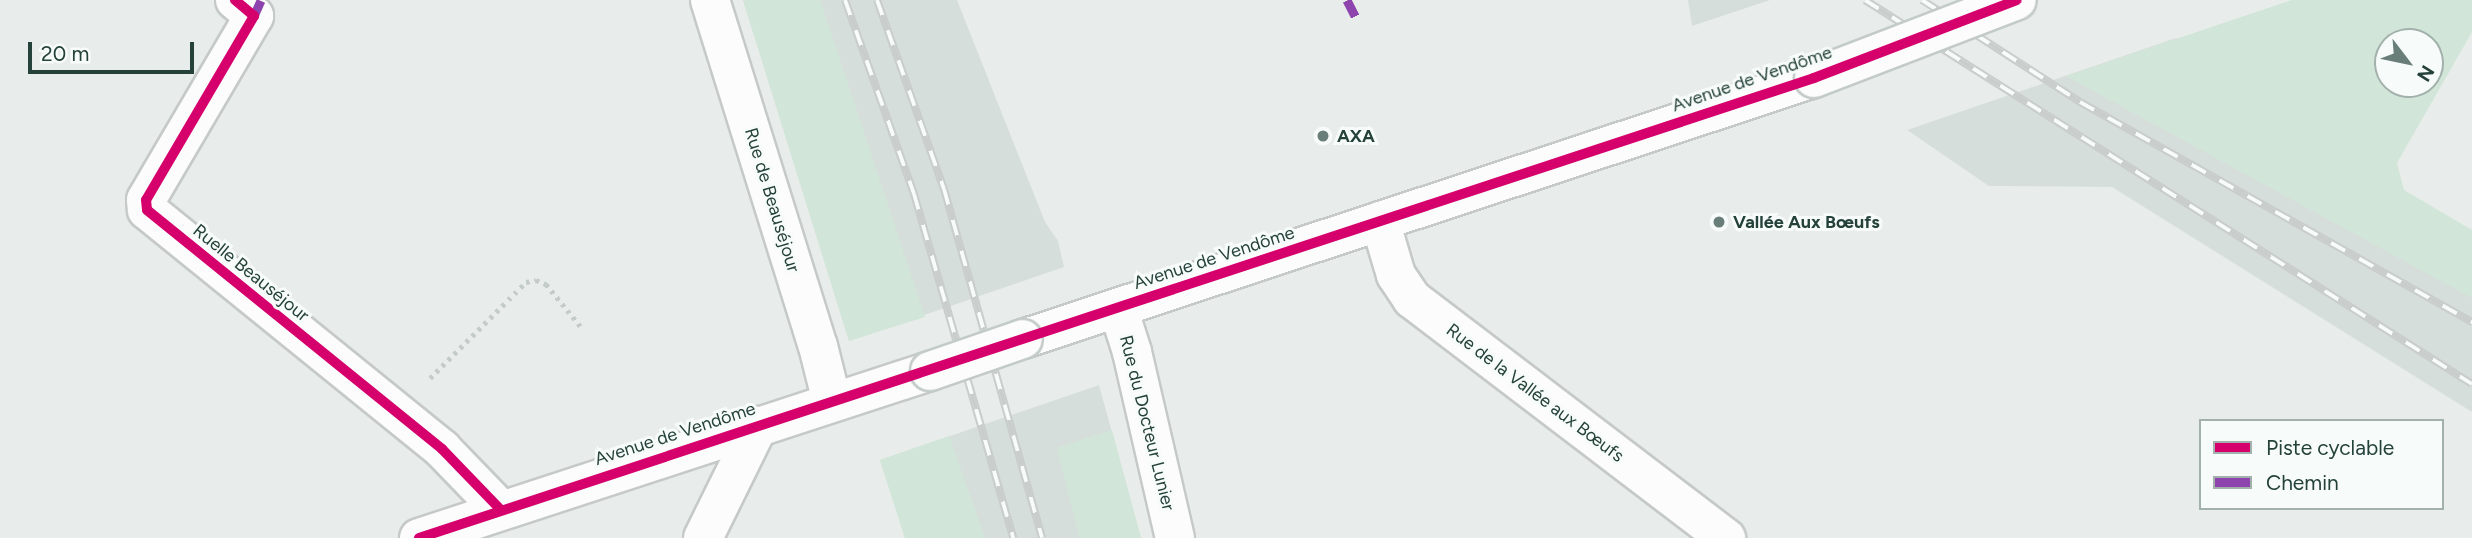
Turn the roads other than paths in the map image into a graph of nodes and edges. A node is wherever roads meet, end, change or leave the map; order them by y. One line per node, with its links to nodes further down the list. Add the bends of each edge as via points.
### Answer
1 (710, 0): 6 (street, Rue de Beauséjour)
2 (2017, 0): 4 (street, Avenue de Vendôme, bridge, via 1814,78)
3 (245, 8): 8 (street, Ruelle Beauséjour, via 146,200 147,210 442,449)
4 (1380, 221): 5 (street, Avenue de Vendôme); 12 (street, Rue de la Vallée aux Bœufs, via 1396,275 1412,299)
5 (1118, 308): 6 (street, Avenue de Vendôme, bridge); 11 (street, Rue du Docteur Lunier)
6 (832, 402): 7 (street, Avenue de Vendôme)
7 (758, 426): 8 (street, Avenue de Vendôme); 10 (street)
8 (501, 510): 9 (street, Avenue de Vendôme)
9 (419, 538)
10 (703, 538)
11 (1175, 538)
12 (1726, 538)

